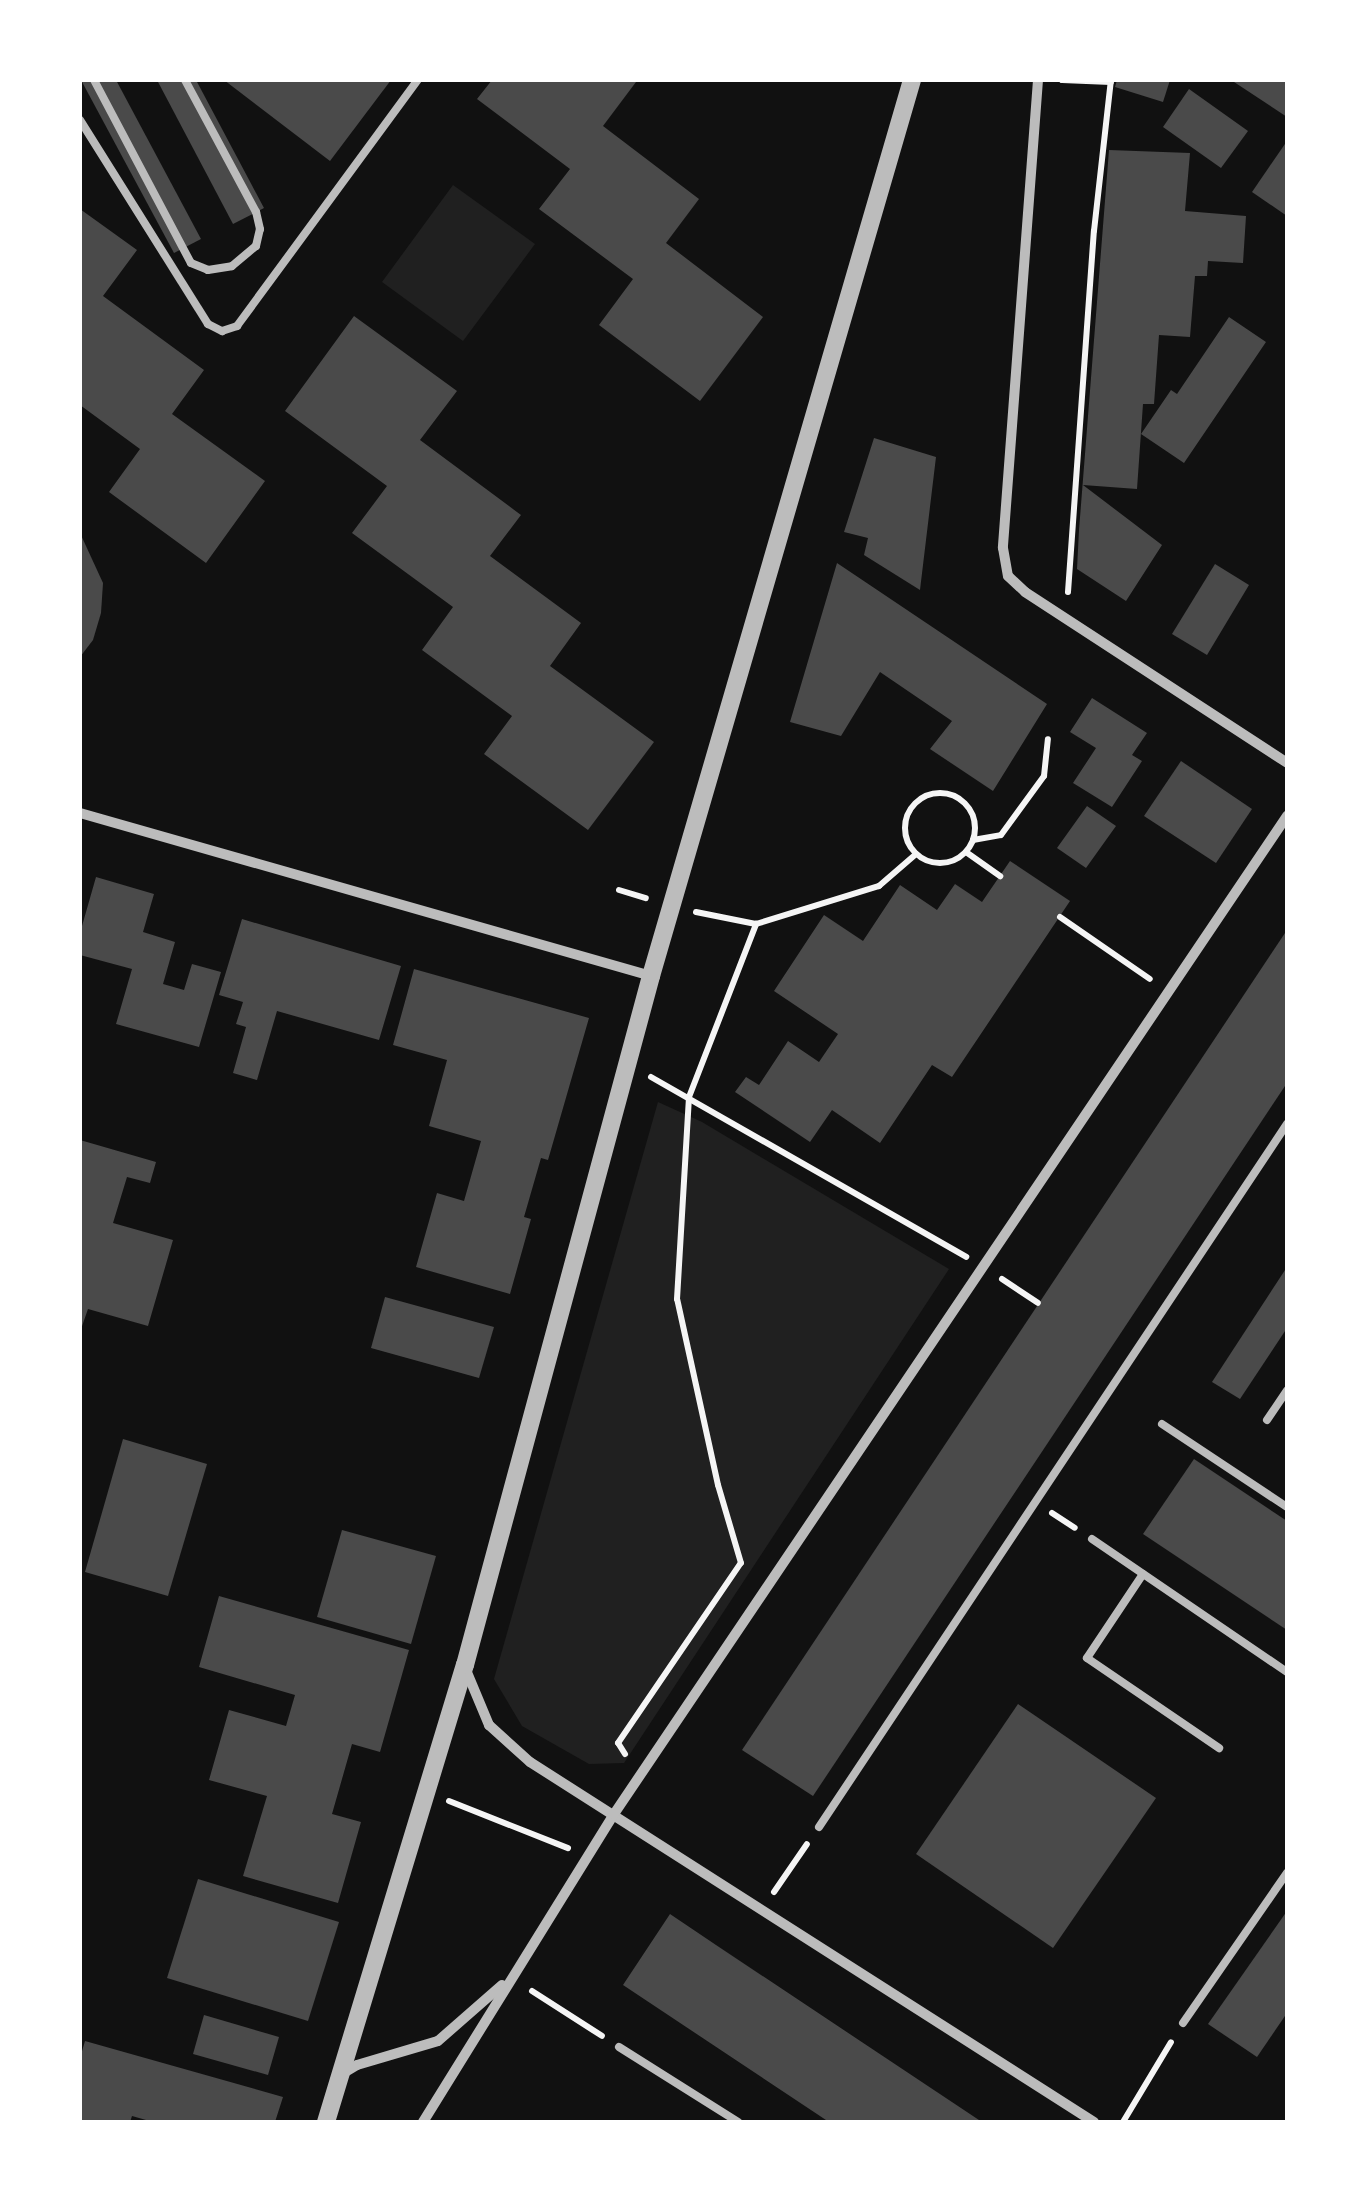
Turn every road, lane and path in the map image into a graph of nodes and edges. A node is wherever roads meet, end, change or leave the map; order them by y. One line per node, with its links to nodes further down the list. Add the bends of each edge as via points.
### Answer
1 (94, 80): 2 (lane, via 191,263 208,270 232,266 256,246 256,212)
2 (185, 80)
3 (418, 80): 8 (lane, via 237,326 222,331 208,324)
4 (912, 80): 19 (street)
5 (1038, 80): 9 (street, via 1002,548 1008,576)
6 (1062, 80): 7 (path)
7 (1111, 81): 9 (path)
8 (80, 120)
9 (1065, 618): 11 (street)
10 (1048, 739): 14 (path, via 1044,776 1001,835)
11 (1287, 763)
12 (80, 813): 22 (street)
13 (1287, 816): 23 (street)
14 (973, 840): 15 (path); 16 (path, via 965,803 954,795 925,795 906,816 904,830)
15 (966, 852): 16 (path, via 941,863); 17 (path)
16 (916, 854): 21 (path, via 879,886)
17 (1000, 876)
18 (618, 890): 19 (path)
19 (671, 906): 21 (path); 22 (street)
20 (1060, 917): 23 (path)
21 (756, 924): 25 (path)
22 (650, 976): 24 (street)
23 (1168, 991): 27 (street)
24 (627, 1064): 25 (path); 36 (street)
25 (690, 1097): 27 (path); 39 (path, via 677,1299 741,1562 618,1743)
26 (1287, 1124): 32 (lane)
27 (983, 1266): 28 (path); 39 (street)
28 (1038, 1304)
29 (1287, 1390): 30 (lane)
30 (1267, 1420)
31 (1162, 1424): 33 (lane)
32 (1035, 1501): 34 (path); 42 (lane)
33 (1287, 1508)
34 (1092, 1540): 35 (lane)
35 (1143, 1574): 37 (lane); 38 (lane, via 1087,1658)
36 (465, 1666): 40 (street); 41 (street, via 474,1698 508,1745)
37 (1287, 1672)
38 (1218, 1748)
39 (640, 1775): 41 (street)
40 (426, 1792): 43 (path); 49 (street)
41 (614, 1814): 43 (street); 45 (street)
42 (818, 1827): 45 (path)
43 (588, 1856): 46 (street)
44 (1287, 1872): 47 (lane)
45 (763, 1909): 53 (street)
46 (510, 1977): 48 (path); 49 (street, via 438,2041); 51 (street)
47 (1182, 2023): 54 (path)
48 (620, 2047): 52 (lane)
49 (340, 2075): 50 (street)
50 (326, 2122)
51 (422, 2122)
52 (738, 2122)
53 (1094, 2122)
54 (1123, 2122)

